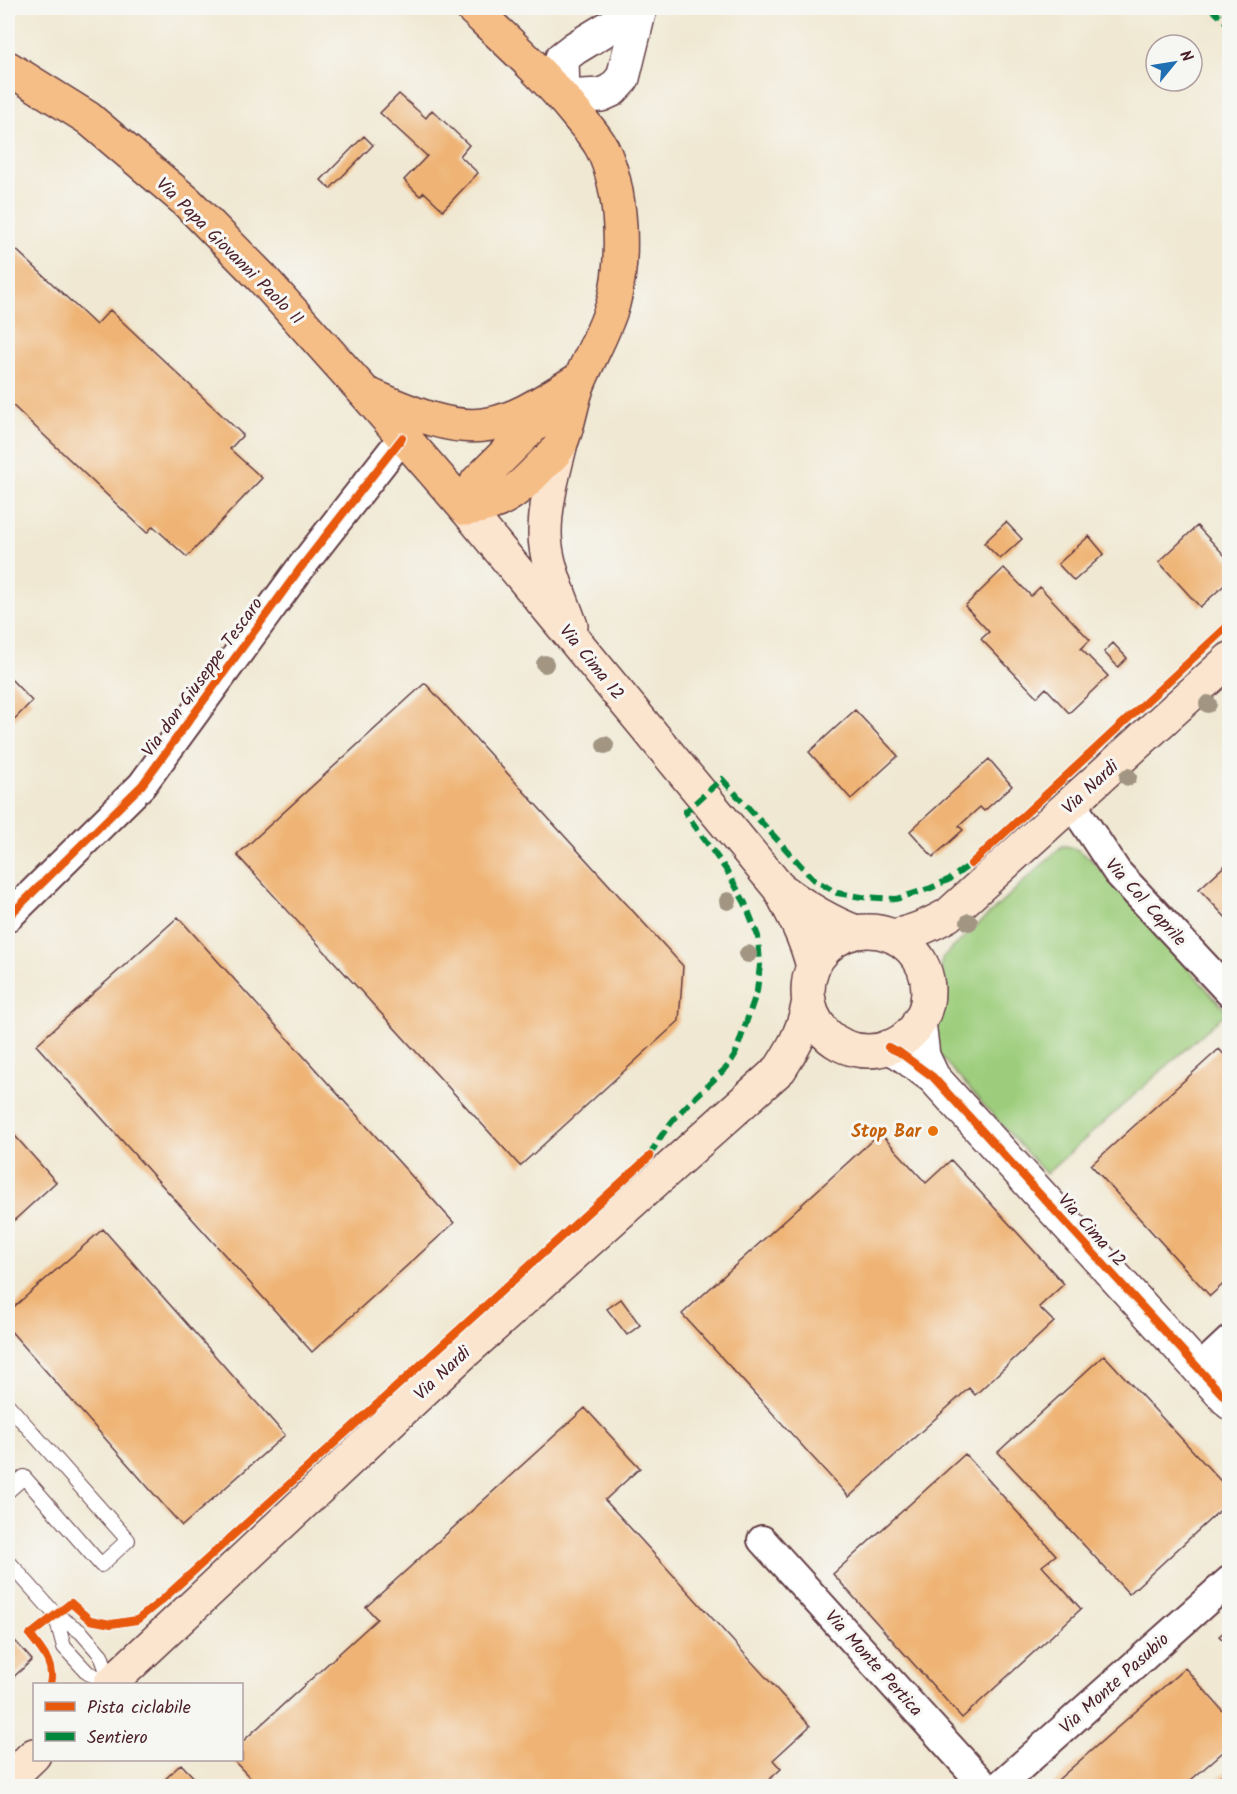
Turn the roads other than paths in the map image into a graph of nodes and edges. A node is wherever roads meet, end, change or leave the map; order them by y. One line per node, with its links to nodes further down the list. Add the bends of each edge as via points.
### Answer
1 (472, 8): 4 (main road)
2 (640, 8): 4 (street, via 562,58); 4 (street, via 624,78 601,95)
3 (8, 68): 6 (main road, Via Papa Giovanni Paolo II, via 88,118 187,202 262,278)
4 (563, 97): 5 (main road, via 602,148 618,212 620,247 613,304)
5 (580, 379): 6 (main road, via 522,412 483,425 460,425 417,415); 8 (main road); 9 (main road, via 477,482)
6 (366, 394): 7 (main road, Via Papa Giovanni Paolo II)
7 (402, 438): 9 (main road, Via Cima 12); 15 (street, Via don Giuseppe Tescaro, via 142,785)
8 (560, 447): 9 (main road, via 501,501); 10 (main road, via 544,535 549,562)
9 (466, 509): 10 (main road, Via Cima 12)
10 (578, 645): 13 (main road, Via Cima 12)
11 (1230, 659): 12 (main road, Via Nardi)
12 (1072, 804): 14 (main road, Via Nardi); 20 (street, Via Col Caprile, via 1117,872)
13 (778, 888): 16 (main road, via 812,912); 18 (main road, via 799,924)
14 (948, 915): 17 (main road, via 926,927); 19 (main road, via 935,936)
15 (8, 917)
16 (856, 932): 17 (main road); 18 (main road, via 831,943)
17 (892, 936): 19 (main road, via 914,953)
18 (813, 967): 21 (main road)
19 (924, 972): 22 (main road, via 927,996)
20 (1230, 993)
21 (809, 1000): 23 (main road, via 818,1025); 25 (main road, via 798,1041)
22 (919, 1022): 24 (main road, via 907,1036); 26 (street, via 923,1056)
23 (847, 1047): 24 (main road, via 865,1051); 25 (main road, via 806,1056)
24 (888, 1047): 26 (street)
25 (780, 1069): 38 (main road, Via Nardi, via 458,1358)
26 (933, 1077): 28 (street, Via Cima 12)
27 (1230, 1340): 28 (street)
28 (1198, 1370): 29 (street, Via Cima 12)
29 (1230, 1402)
30 (8, 1405): 31 (lane, via 128,1540 101,1565 24,1477)
31 (8, 1491)
32 (762, 1540): 41 (street, Via Monte Pertica)
33 (8, 1561): 35 (lane)
34 (1230, 1580): 42 (street, Via Monte Pasubio)
35 (55, 1614): 36 (lane, via 64,1647 88,1673); 37 (lane, via 81,1632 101,1655)
36 (108, 1683)
37 (110, 1683)
38 (111, 1683)
39 (33, 1756): 40 (main road)
40 (8, 1780)
41 (986, 1786)
42 (999, 1786)

